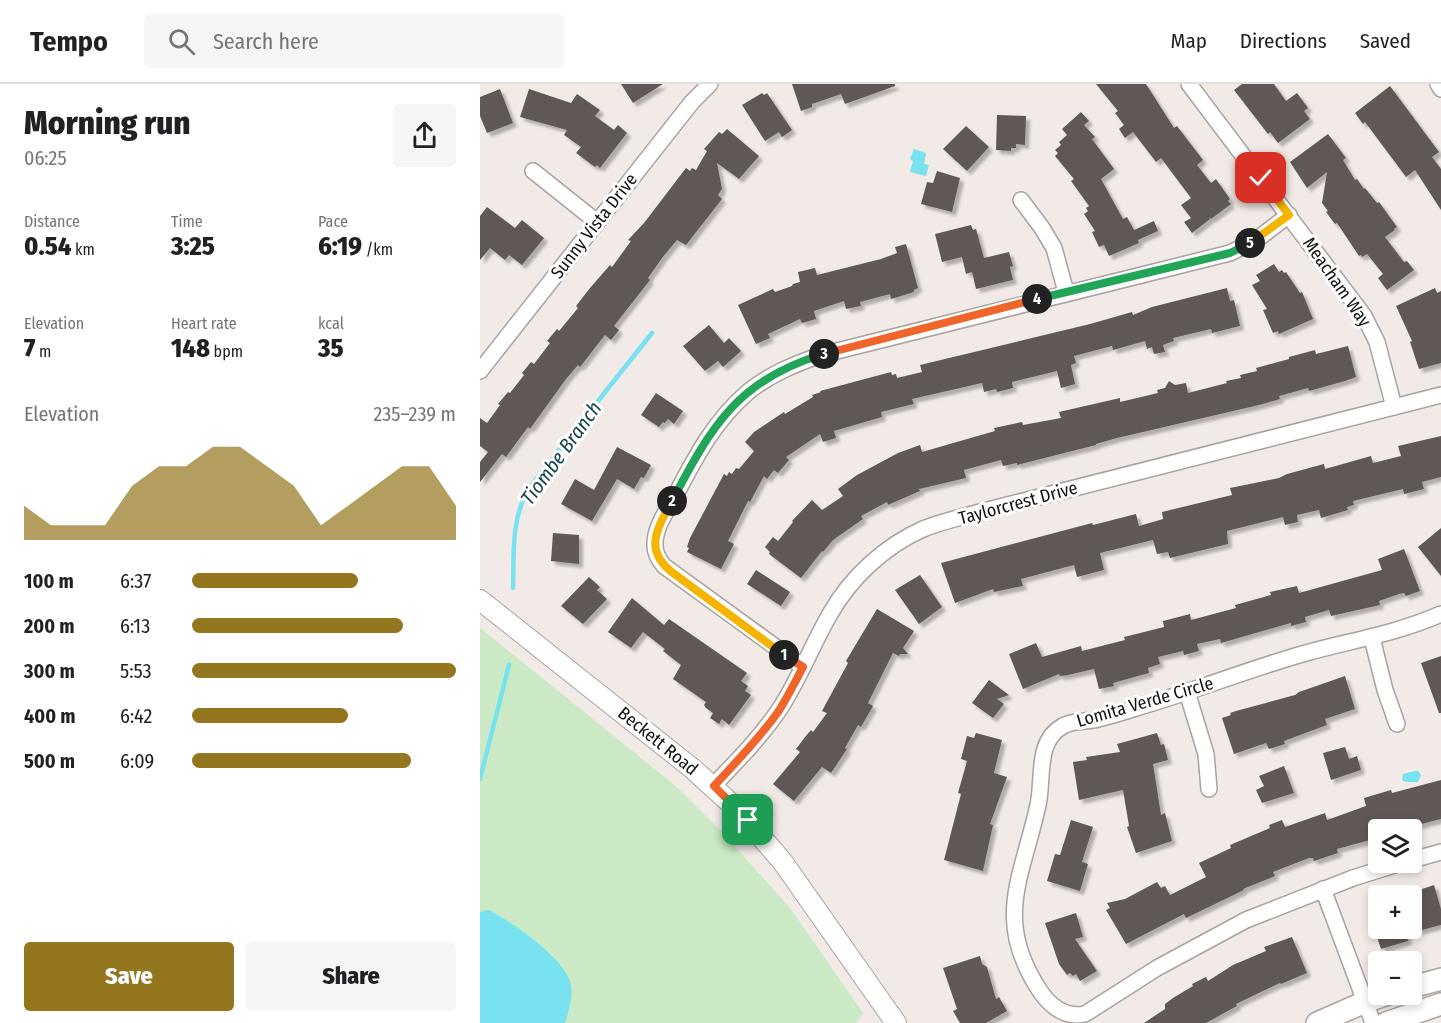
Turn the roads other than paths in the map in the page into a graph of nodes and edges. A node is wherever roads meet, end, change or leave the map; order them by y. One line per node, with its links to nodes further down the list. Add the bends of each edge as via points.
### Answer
1 (710, 84): 8 (street, Sunny Vista Drive)
2 (1190, 84): 7 (street, Meacham Way)
3 (1438, 84): 4 (street)
4 (1441, 88)
5 (533, 171): 8 (street)
6 (1021, 200): 9 (street, via 1054,248)
7 (1289, 215): 9 (street, via 1256,240 1230,253); 12 (street, Meacham Way, via 1364,316 1377,342)
8 (597, 222): 10 (street, Sunny Vista Drive)
9 (1066, 292): 16 (street, via 801,362 750,390 702,444 658,528 657,556 673,573)
10 (480, 371)
11 (1441, 395): 12 (street, Taylorcrest Drive)
12 (1394, 407): 16 (street, Taylorcrest Drive, via 924,529 894,545 856,579 831,612)
13 (480, 600): 19 (street, Beckett Road)
14 (1441, 614): 15 (street, Lomita Verde Circle)
15 (1372, 638): 17 (street, Lomita Verde Circle, via 1290,658); 18 (street)
16 (803, 667): 19 (street, Taylorcrest Drive, via 779,710)
17 (1187, 692): 20 (street, via 1206,754); 24 (street, Lomita Verde Circle, via 1063,726 1047,743 1040,801 1018,875 1013,909 1021,956 1039,990 1067,1014 1085,1014 1190,949 1246,920)
18 (1397, 724)
19 (714, 786): 30 (street, Beckett Road, via 776,854)
20 (1209, 789)
21 (1441, 852): 22 (street)
22 (1422, 858)
23 (1368, 873): 24 (street, Lomita Verde Circle)
24 (1323, 889): 28 (street)
25 (1441, 979): 26 (main road)
26 (1422, 984)
27 (1368, 1001): 28 (main road)
28 (1365, 1002): 31 (main road); 32 (street)
29 (1441, 1004): 33 (main road)
30 (896, 1023)
31 (1317, 1023)
32 (1373, 1023)
33 (1386, 1023)

